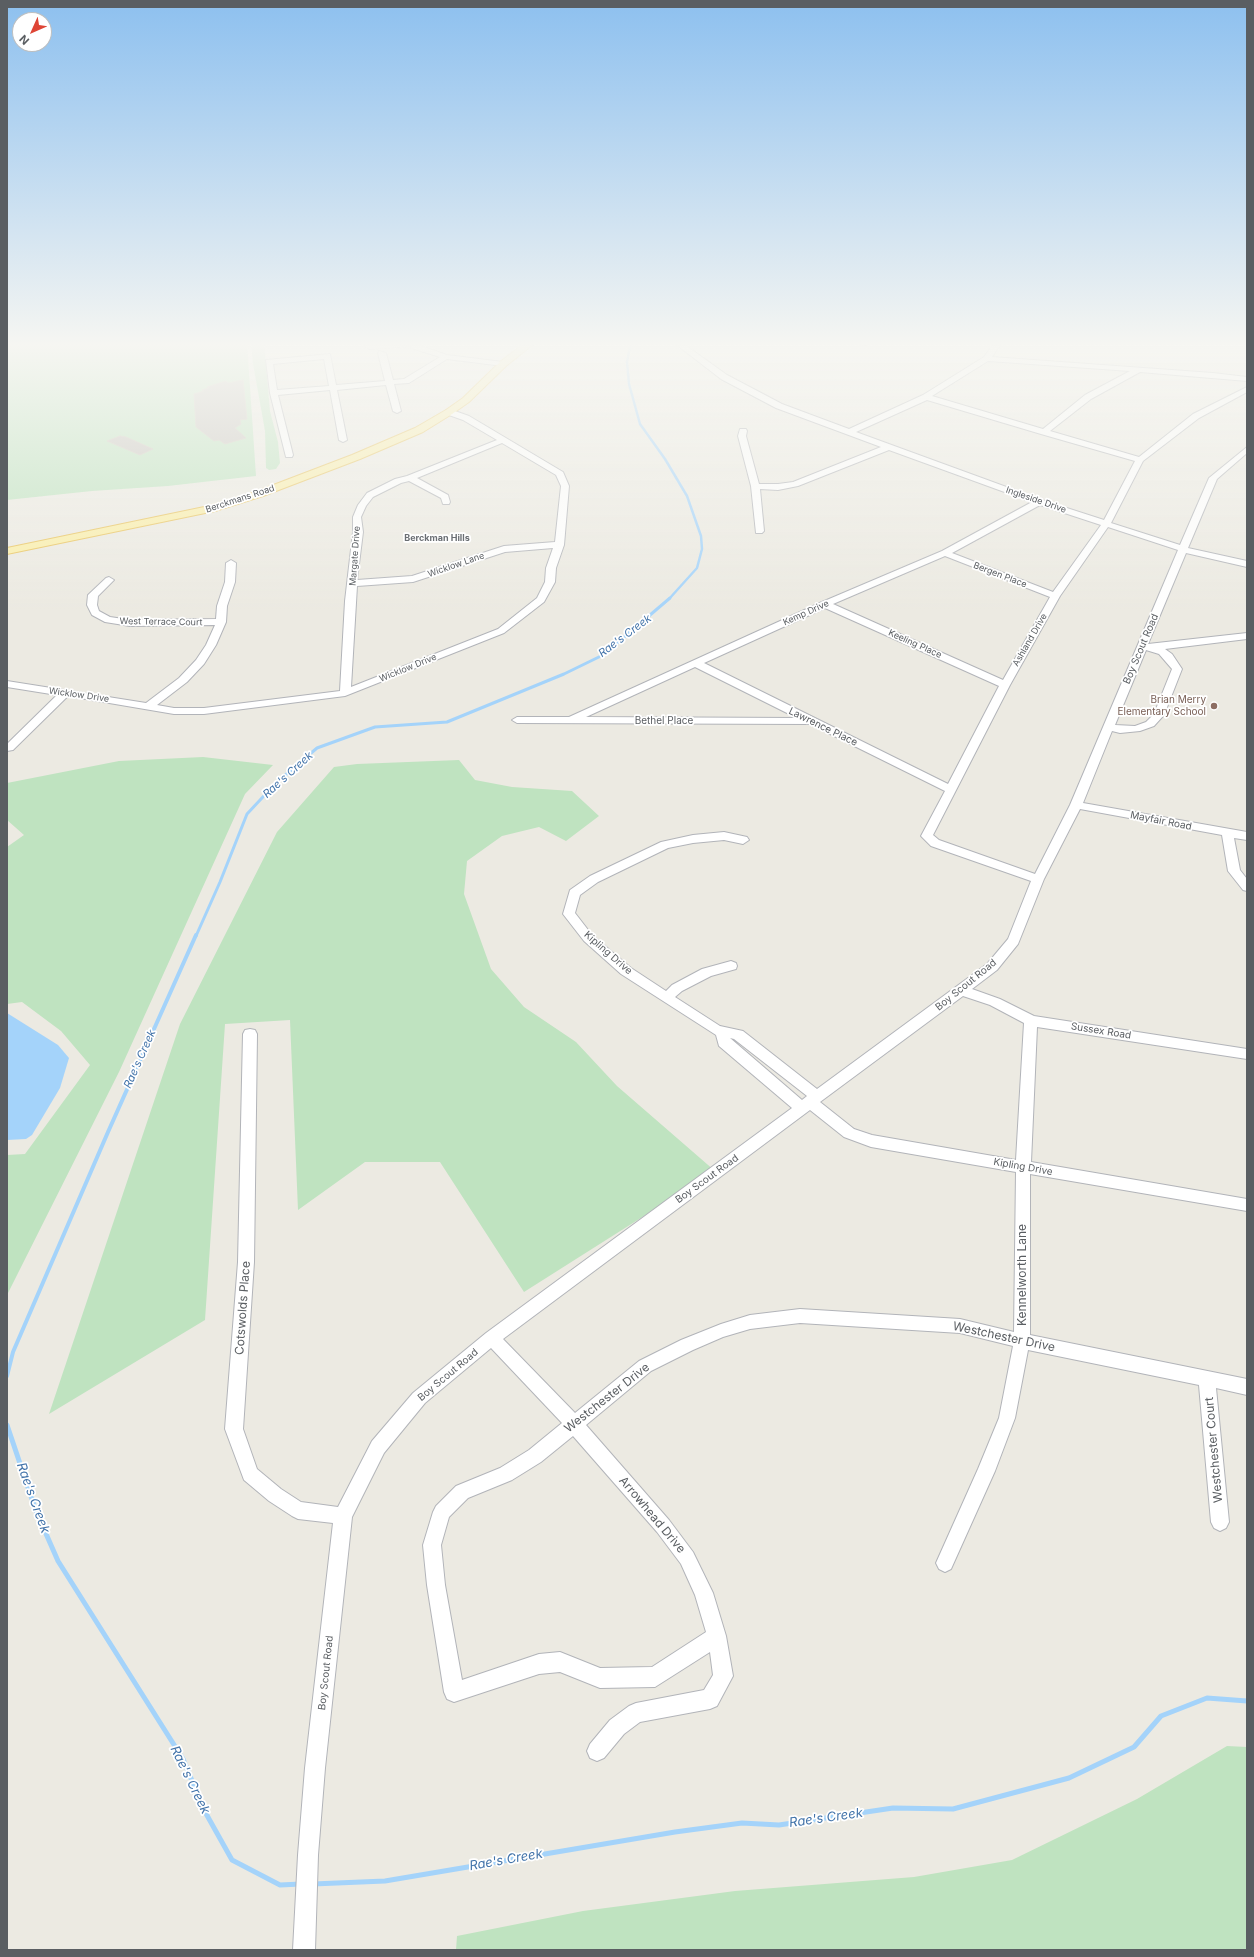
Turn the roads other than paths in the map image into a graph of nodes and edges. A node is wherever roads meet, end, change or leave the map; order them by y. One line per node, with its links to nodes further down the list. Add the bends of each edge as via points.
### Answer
1 (284, 433): 13 (street)
2 (342, 433): 9 (street)
3 (411, 433): 23 (main road, Berckmans Road, via 239,501)
4 (491, 433): 10 (street, Wicklow Drive)
5 (742, 433): 16 (street)
6 (853, 433): 11 (street, Ingleside Drive)
7 (1049, 433): 14 (street)
8 (1171, 433): 14 (street, Ashland Drive)
9 (343, 440)
10 (502, 440): 15 (street, Margate Drive); 21 (street, Wicklow Drive, via 560,474 565,486)
11 (888, 447): 16 (street, via 795,484 778,487); 18 (street, Ingleside Drive)
12 (1247, 449): 22 (street, Boy Scout Road, via 1213,478)
13 (289, 455)
14 (1140, 460): 19 (street, Ashland Drive)
15 (410, 478): 17 (street, via 445,497); 28 (street, Margate Drive, via 370,495 362,505 356,518 358,532)
16 (755, 486): 20 (street)
17 (446, 502)
18 (1039, 502): 19 (street, Ingleside Drive); 24 (street, Kemp Drive)
19 (1106, 524): 22 (street, Ingleside Drive); 29 (street, Ashland Drive)
20 (760, 531)
21 (559, 545): 28 (street, Wicklow Lane, via 504,549 412,580); 38 (street, Wicklow Drive, via 551,568 550,582 541,600 501,631)
22 (1183, 549): 26 (street, Ingleside Drive); 33 (street, Boy Scout Road)
23 (7, 551)
24 (945, 553): 29 (street, Bergen Place); 30 (street, Kemp Drive)
25 (231, 563): 31 (street, via 230,582)
26 (1247, 564)
27 (109, 580): 31 (street, West Terrace Court, via 93,595 92,605 95,613 108,620 130,623)
28 (353, 583): 38 (street, Margate Drive)
29 (1055, 596): 36 (street, Ashland Drive)
30 (825, 604): 34 (street, Kemp Drive); 36 (street, Keeling Place)
31 (220, 622): 39 (street, via 211,645 200,662 184,680)
32 (1247, 636): 33 (street)
33 (1146, 647): 43 (street, Boy Scout Road); 43 (street, via 1168,656 1177,669 1159,715 1150,724 1136,729 1120,730)
34 (695, 663): 41 (street, Kemp Drive); 42 (street, Lawrence Place)
35 (7, 684): 37 (street, Wicklow Drive)
36 (1005, 685): 45 (street, Ashland Drive)
37 (65, 693): 39 (street, Wicklow Drive); 44 (street)
38 (345, 693): 39 (street, Wicklow Drive, via 204,711 174,711)
39 (147, 707)
40 (517, 720): 41 (street, Bethel Place)
41 (570, 720): 42 (street, Bethel Place)
42 (810, 721): 45 (street, Lawrence Place)
43 (1108, 727): 46 (street, Boy Scout Road)
44 (7, 748)
45 (952, 790): 50 (street, Ashland Drive, via 927,836 935,843)
46 (1076, 805): 47 (street, Mayfair Road); 50 (street, Boy Scout Road)
47 (1228, 834): 48 (street, Mayfair Road); 51 (street, via 1234,871)
48 (1247, 836)
49 (743, 840): 54 (street, Kipling Drive, via 724,836 693,838 665,845 594,879 574,892 569,914 588,938 626,971)
50 (1038, 879): 53 (street, Boy Scout Road, via 1014,941 992,967)
51 (1247, 887)
52 (731, 966): 54 (street, via 707,972)
53 (961, 990): 55 (street, Sussex Road, via 995,1002); 59 (street, Boy Scout Road)
54 (667, 997): 56 (street, Kipling Drive, via 716,1030)
55 (1031, 1021): 58 (street, Sussex Road); 60 (street, Kennelworth Lane)
56 (722, 1031): 59 (street, Kipling Drive, via 738,1035); 59 (street, Kipling Drive, via 724,1042)
57 (250, 1034): 67 (street, Cotswolds Place, via 246,1262 234,1429 250,1474 275,1495 298,1510)
58 (1247, 1054)
59 (810, 1103): 60 (street, Kipling Drive, via 849,1133 871,1141); 62 (street, Boy Scout Road)
60 (1023, 1166): 61 (street, Kipling Drive); 63 (street, Kennelworth Lane)
61 (1247, 1205)
62 (492, 1338): 66 (street, Arrowhead Drive); 67 (street, Boy Scout Road, via 419,1398 378,1447)
63 (1022, 1341): 64 (street, Westchester Drive); 66 (street, Westchester Drive, via 960,1326 800,1316 750,1322 687,1344 645,1366); 69 (street, Kennelworth Lane, via 1007,1418)
64 (1207, 1379): 65 (street, Westchester Drive); 68 (street, Westchester Court)
65 (1247, 1387)
66 (573, 1423): 70 (street, Arrowhead Drive, via 663,1526 687,1558 704,1592); 70 (street, Westchester Drive, via 535,1456 506,1474 462,1492 442,1512 432,1545 454,1692 538,1664 560,1662 600,1678 655,1677)
67 (343, 1516): 72 (street, Boy Scout Road, via 315,1768)
68 (1220, 1522)
69 (945, 1563)
70 (717, 1636): 71 (street, Arrowhead Drive, via 723,1676 710,1699 636,1713 617,1727)
71 (597, 1750)
72 (304, 1944)

